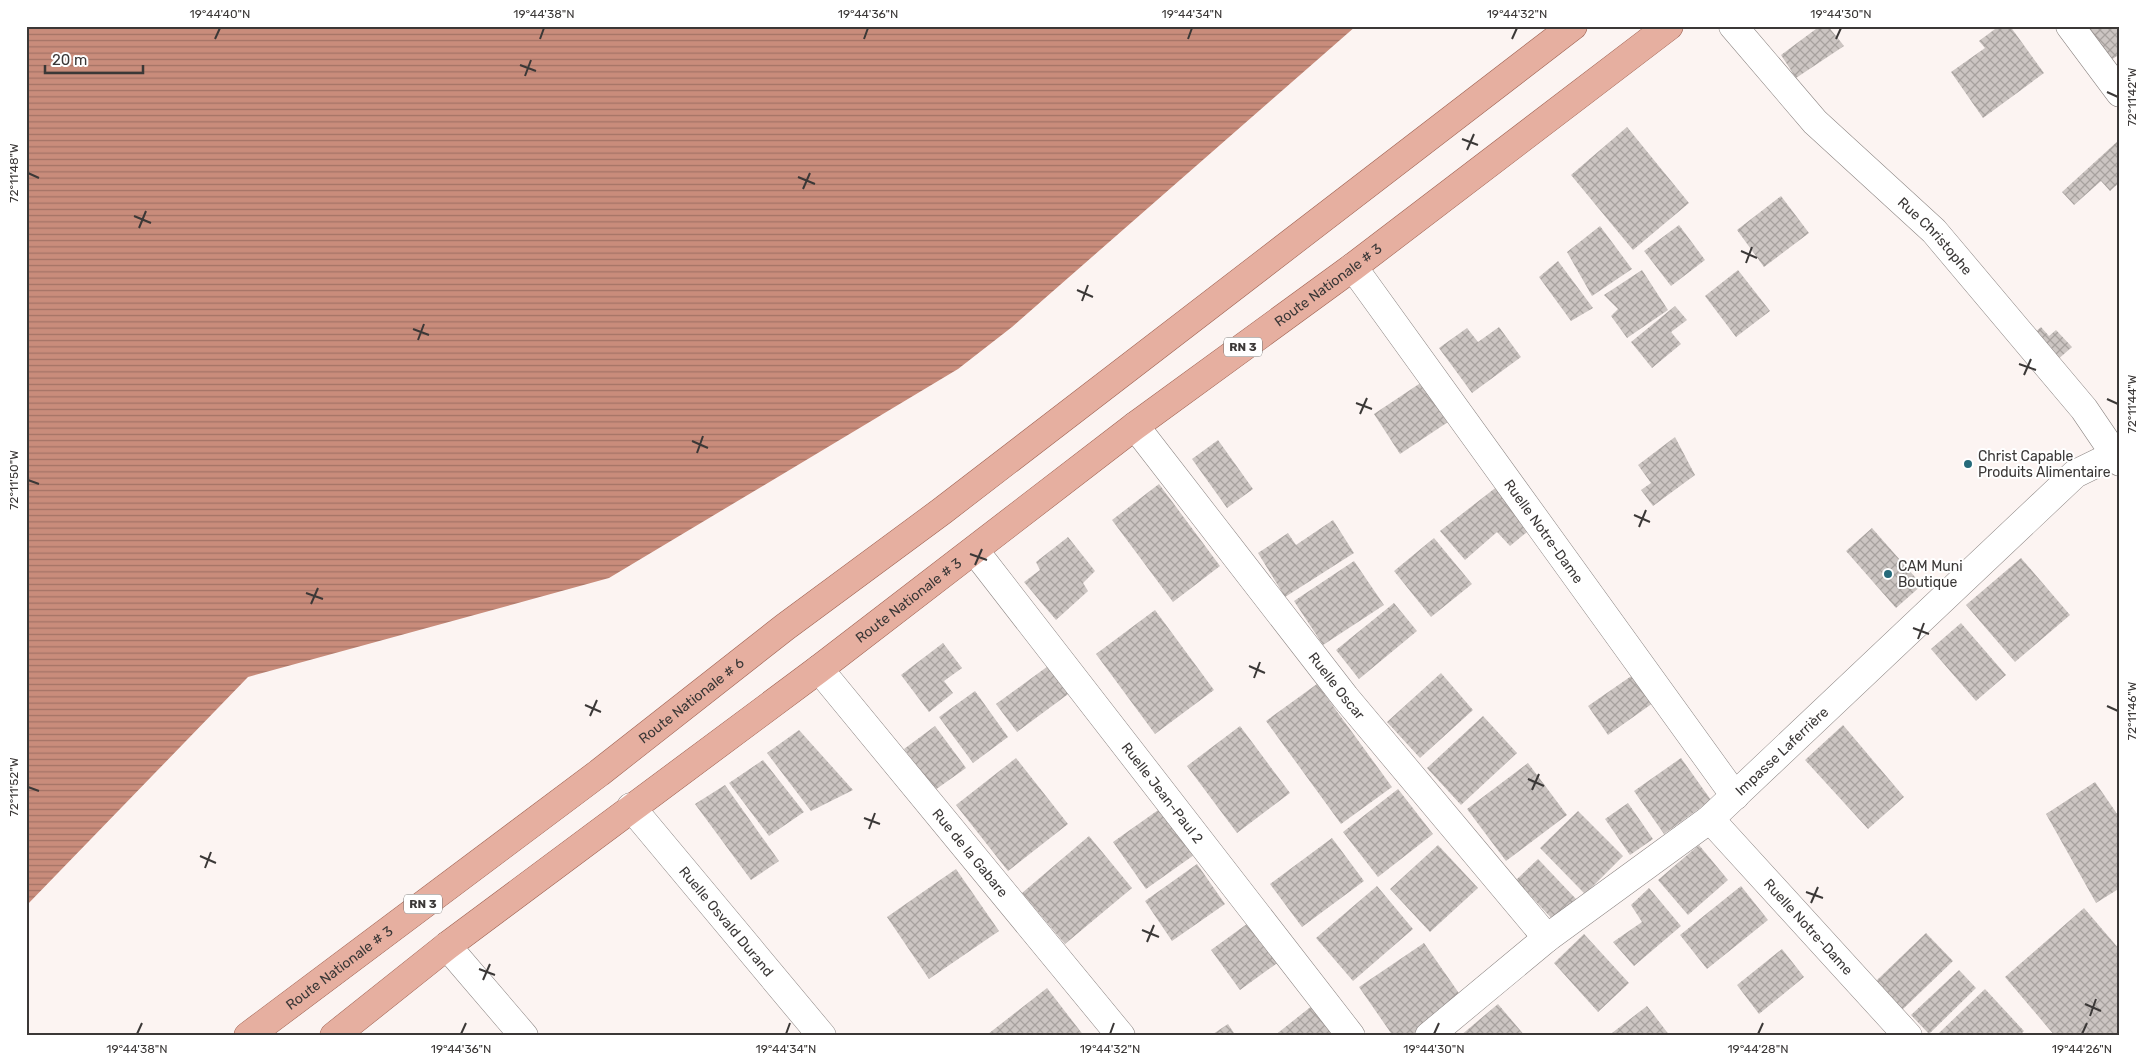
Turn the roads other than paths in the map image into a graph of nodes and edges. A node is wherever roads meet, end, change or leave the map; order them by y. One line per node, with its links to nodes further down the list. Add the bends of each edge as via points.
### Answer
1 (1573, 26): 11 (main road, Route Nationale # 6 / RN 3, via 965,493 785,627)
2 (1669, 26): 6 (main road, Route Nationale # 3 / RN 3)
3 (1733, 26): 8 (street, Rue Christophe, via 1815,122 1934,231 2084,409)
4 (2070, 26): 5 (street)
5 (2120, 93)
6 (1354, 267): 7 (main road, Route Nationale # 3 / RN 3); 12 (street, Ruelle Notre-Dame)
7 (1135, 426): 9 (main road, Route Nationale # 3 / RN 3); 15 (street, Ruelle Oscar, via 1345,696)
8 (2118, 456): 12 (street, Impasse Laferrière, via 2075,474)
9 (975, 551): 10 (main road, Route Nationale # 3 / RN 3); 22 (street, Ruelle Jean-Paul 2)
10 (819, 670): 13 (main road, RN 3); 21 (street, Rue de la Gabare)
11 (599, 773): 17 (main road, Route Nationale # 3 / RN 3)
12 (1736, 796): 14 (street, Impasse Laferrière)
13 (631, 808): 16 (main road, RN 3); 20 (street, Ruelle Osvald Durand)
14 (1710, 819): 15 (street, Impasse Laferrière); 24 (street, Ruelle Notre-Dame)
15 (1547, 938): 23 (street, Impasse Laferrière)
16 (447, 946): 18 (main road, RN 3); 19 (street)
17 (248, 1036)
18 (334, 1036)
19 (524, 1036)
20 (822, 1036)
21 (1121, 1036)
22 (1350, 1036)
23 (1429, 1036)
24 (1908, 1036)

